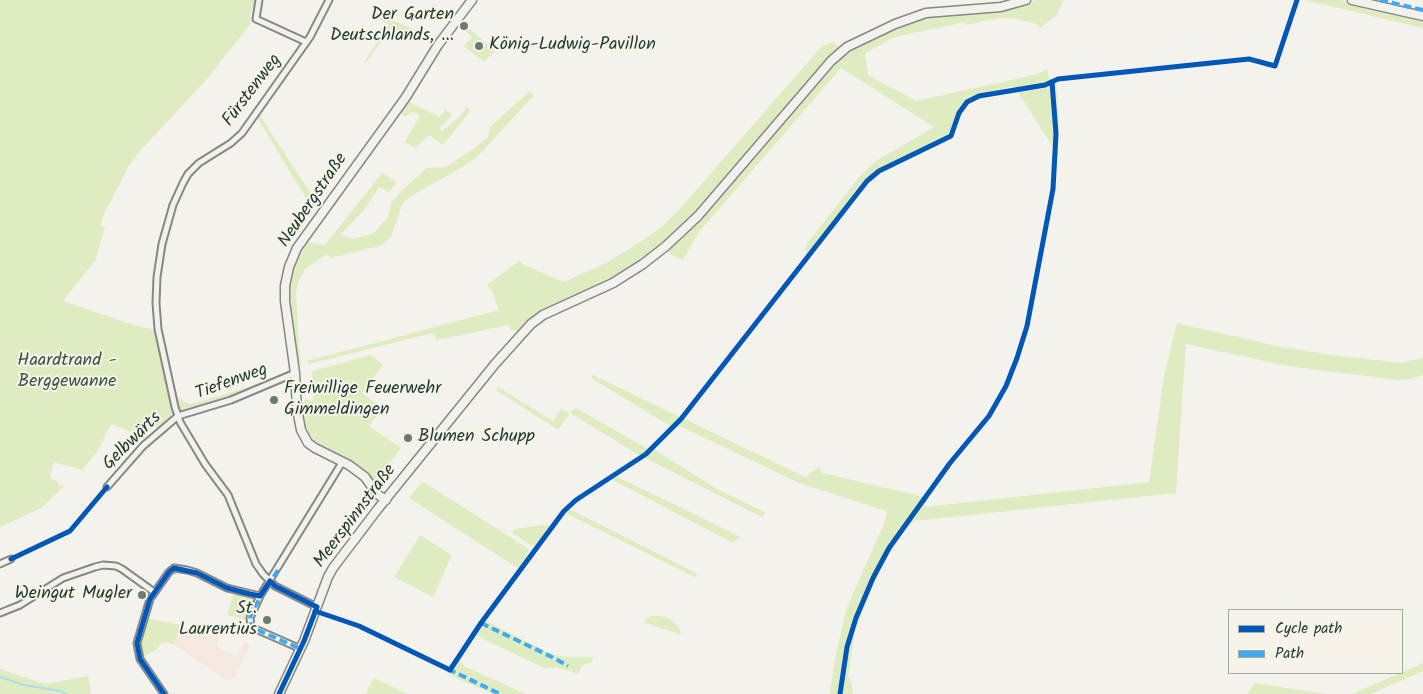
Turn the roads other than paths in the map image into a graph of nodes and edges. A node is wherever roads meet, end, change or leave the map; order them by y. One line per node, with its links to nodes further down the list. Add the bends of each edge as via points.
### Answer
1 (260, 0): 7 (street, via 256,19)
2 (329, 0): 7 (street, Fürstenweg)
3 (472, 0): 8 (street, Neubergstraße, via 297,248 288,267 285,286)
4 (1026, 0): 12 (street, Meerspinnstraße, via 1001,7 926,13 872,34 840,53 679,235 622,278 543,315 531,324)
5 (1352, 0): 6 (street)
6 (1423, 16)
7 (306, 42): 9 (street, Fürstenweg, via 242,133 188,174 166,225 159,260 156,311)
8 (295, 373): 9 (street, Tiefenweg, via 231,400); 10 (street, Neubergstraße, via 298,419 305,438 315,448)
9 (178, 416): 11 (street, Gelbwärts, via 142,446); 15 (street, Fürstenweg, via 199,455 228,495 256,564)
10 (343, 461): 12 (street, Neubergstraße); 15 (street)
11 (107, 487)
12 (386, 500): 18 (street, Meerspinnstraße, via 334,568)
13 (11, 559): 14 (street)
14 (0, 564)
15 (270, 581): 17 (street); 18 (street)
16 (154, 592): 17 (street, via 169,572 178,568 197,573 227,588); 19 (street, via 122,569 103,565 63,578); 21 (street, via 138,638 138,656)
17 (260, 596): 20 (street, via 250,618 251,627)
18 (317, 606): 20 (street, Meerspinnstraße)
19 (0, 613)
20 (301, 649): 22 (street, Meerspinnstraße)
21 (164, 694)
22 (279, 694)

